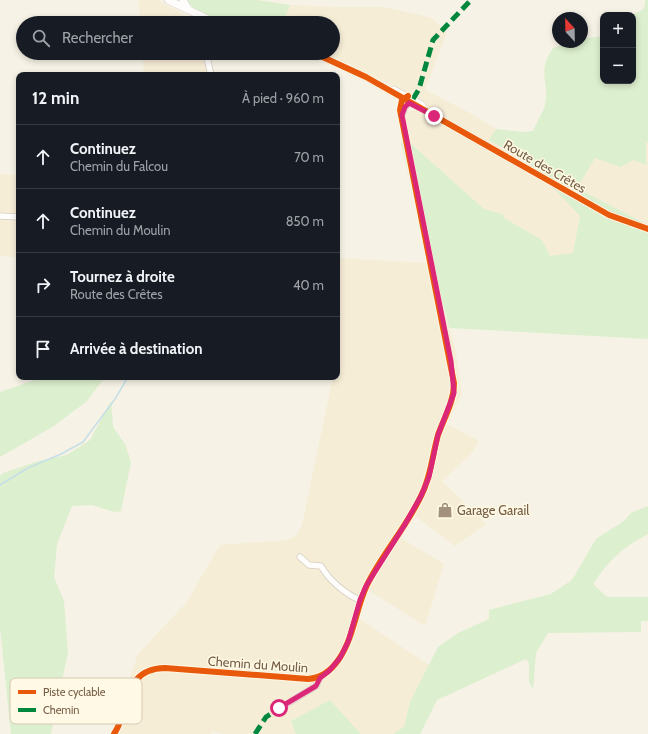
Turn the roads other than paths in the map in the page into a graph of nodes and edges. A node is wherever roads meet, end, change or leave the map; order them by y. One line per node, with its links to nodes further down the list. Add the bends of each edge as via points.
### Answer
1 (168, 0): 5 (street)
2 (175, 0): 4 (street)
3 (183, 0): 4 (street)
4 (187, 7): 6 (street)
5 (195, 16)
6 (197, 16)
7 (208, 60): 9 (street)
8 (328, 60): 10 (street, Route des Crêtes)
9 (210, 72)
10 (407, 100): 13 (street, Route des Crêtes, via 609,215); 15 (street, Chemin du Moulin, via 400,104 451,361 454,393 438,435 429,477 421,496 397,539 371,576)
11 (0, 216): 12 (street)
12 (16, 217)
13 (648, 229)
14 (300, 557): 15 (street, via 309,565 321,566 327,576)
15 (360, 600): 17 (street, Chemin du Moulin, via 343,652 329,671)
16 (137, 678): 17 (street, Chemin du Moulin, via 151,669 165,668)
17 (320, 678): 18 (street, via 316,686)
18 (277, 710)
19 (119, 724): 20 (street, Chemin du Moulin)
20 (114, 734)

